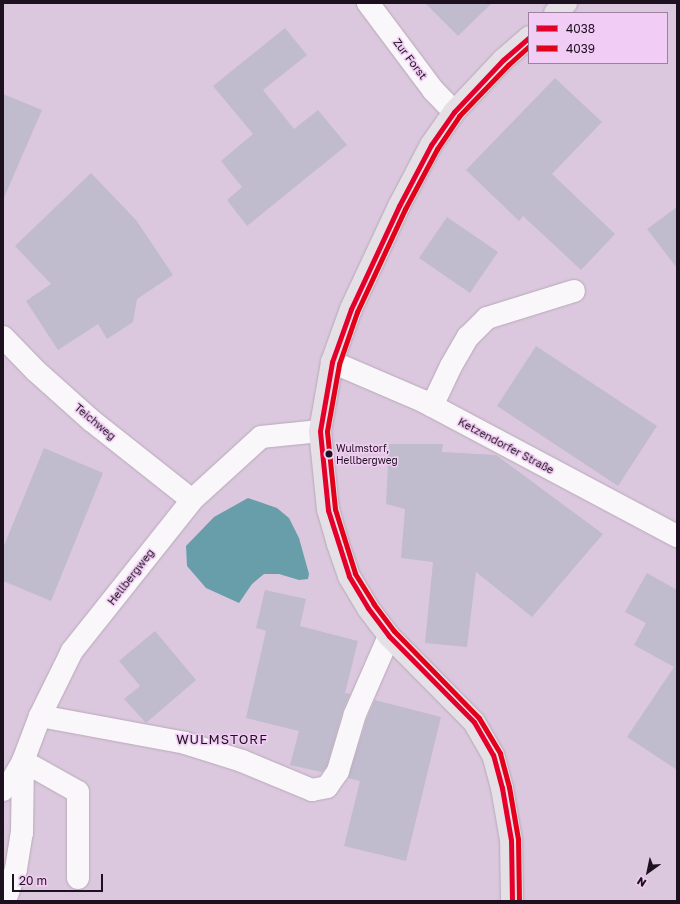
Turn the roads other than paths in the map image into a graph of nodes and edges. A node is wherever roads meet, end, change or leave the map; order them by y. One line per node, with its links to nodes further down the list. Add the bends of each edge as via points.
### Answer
1 (368, 3): 5 (street, Zur Forst, via 433,90)
2 (566, 3): 3 (main road)
3 (556, 12)
4 (528, 37): 5 (main road)
5 (454, 112): 8 (main road, via 431,145 399,206 351,309)
6 (574, 291): 9 (street, via 487,318 468,337)
7 (3, 337): 11 (street, Teichweg, via 36,371 92,421)
8 (332, 362): 9 (street, Ketzendorfer Straße); 10 (main road)
9 (432, 406): 12 (street, Ketzendorfer Straße)
10 (320, 431): 11 (street, Hellbergweg, via 261,438); 13 (main road, via 328,510 338,544 349,576)
11 (192, 500): 14 (street, Hellbergweg, via 72,652)
12 (677, 536)
13 (389, 636): 14 (street, via 355,714 338,771 327,787 312,790 242,761 185,743); 19 (main road, via 474,722 493,755 512,840)
14 (40, 716): 15 (street, Hellbergweg)
15 (23, 761): 16 (street, Hellbergweg, via 11,782); 17 (street, via 78,792); 18 (street, via 22,833 16,870)
16 (3, 790)
17 (78, 878)
18 (5, 901)
19 (512, 901)

